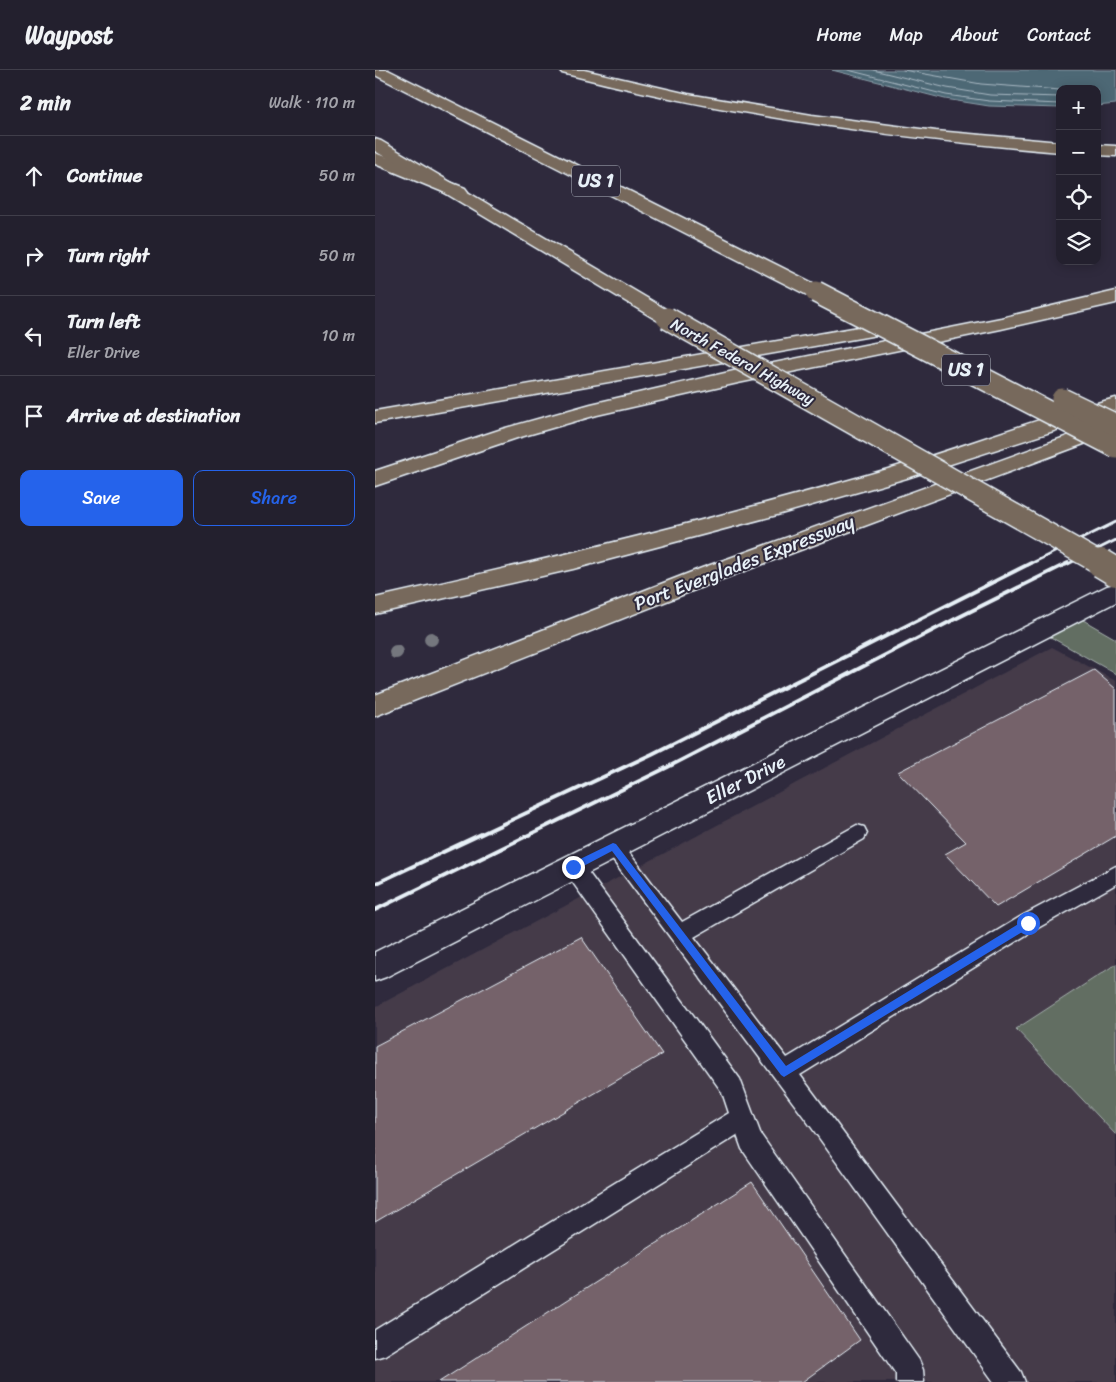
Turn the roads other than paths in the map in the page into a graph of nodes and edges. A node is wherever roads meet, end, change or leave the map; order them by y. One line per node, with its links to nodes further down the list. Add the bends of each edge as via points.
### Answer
1 (377, 70): 9 (main road, US 1)
2 (567, 70): 4 (main road, via 704,101 806,118)
3 (375, 144): 8 (main road, North Federal Highway)
4 (1056, 147)
5 (1101, 150): 6 (main road)
6 (1116, 151)
7 (375, 158): 8 (main road)
8 (459, 192): 17 (main road, North Federal Highway, bridge, via 667,318)
9 (816, 292): 14 (main road, bridge, via 1024,381); 15 (main road, US 1, bridge)
10 (1116, 292): 13 (main road, via 975,313)
11 (1116, 297): 16 (main road, via 625,402 481,442)
12 (1116, 404): 19 (main road, via 725,522)
13 (375, 417)
14 (1116, 425): 20 (main road, Port Everglades Expressway, via 859,518)
15 (1116, 447)
16 (375, 479)
17 (1116, 572)
18 (1116, 592): 24 (street, Eller Drive)
19 (375, 606)
20 (543, 639): 21 (main road, Port Everglades Expressway); 22 (main road)
21 (375, 706)
22 (375, 721)
23 (857, 834): 27 (lane)
24 (613, 847): 25 (street, Eller Drive); 27 (lane)
25 (573, 867): 28 (street, Eller Drive); 30 (lane, via 732,1087)
26 (1116, 874): 29 (lane, via 1028,923)
27 (680, 934): 29 (lane)
28 (375, 967)
29 (784, 1072): 33 (lane)
30 (743, 1118): 31 (lane); 32 (lane, via 751,1141 909,1370)
31 (375, 1345)
32 (910, 1382)
33 (1011, 1382)

